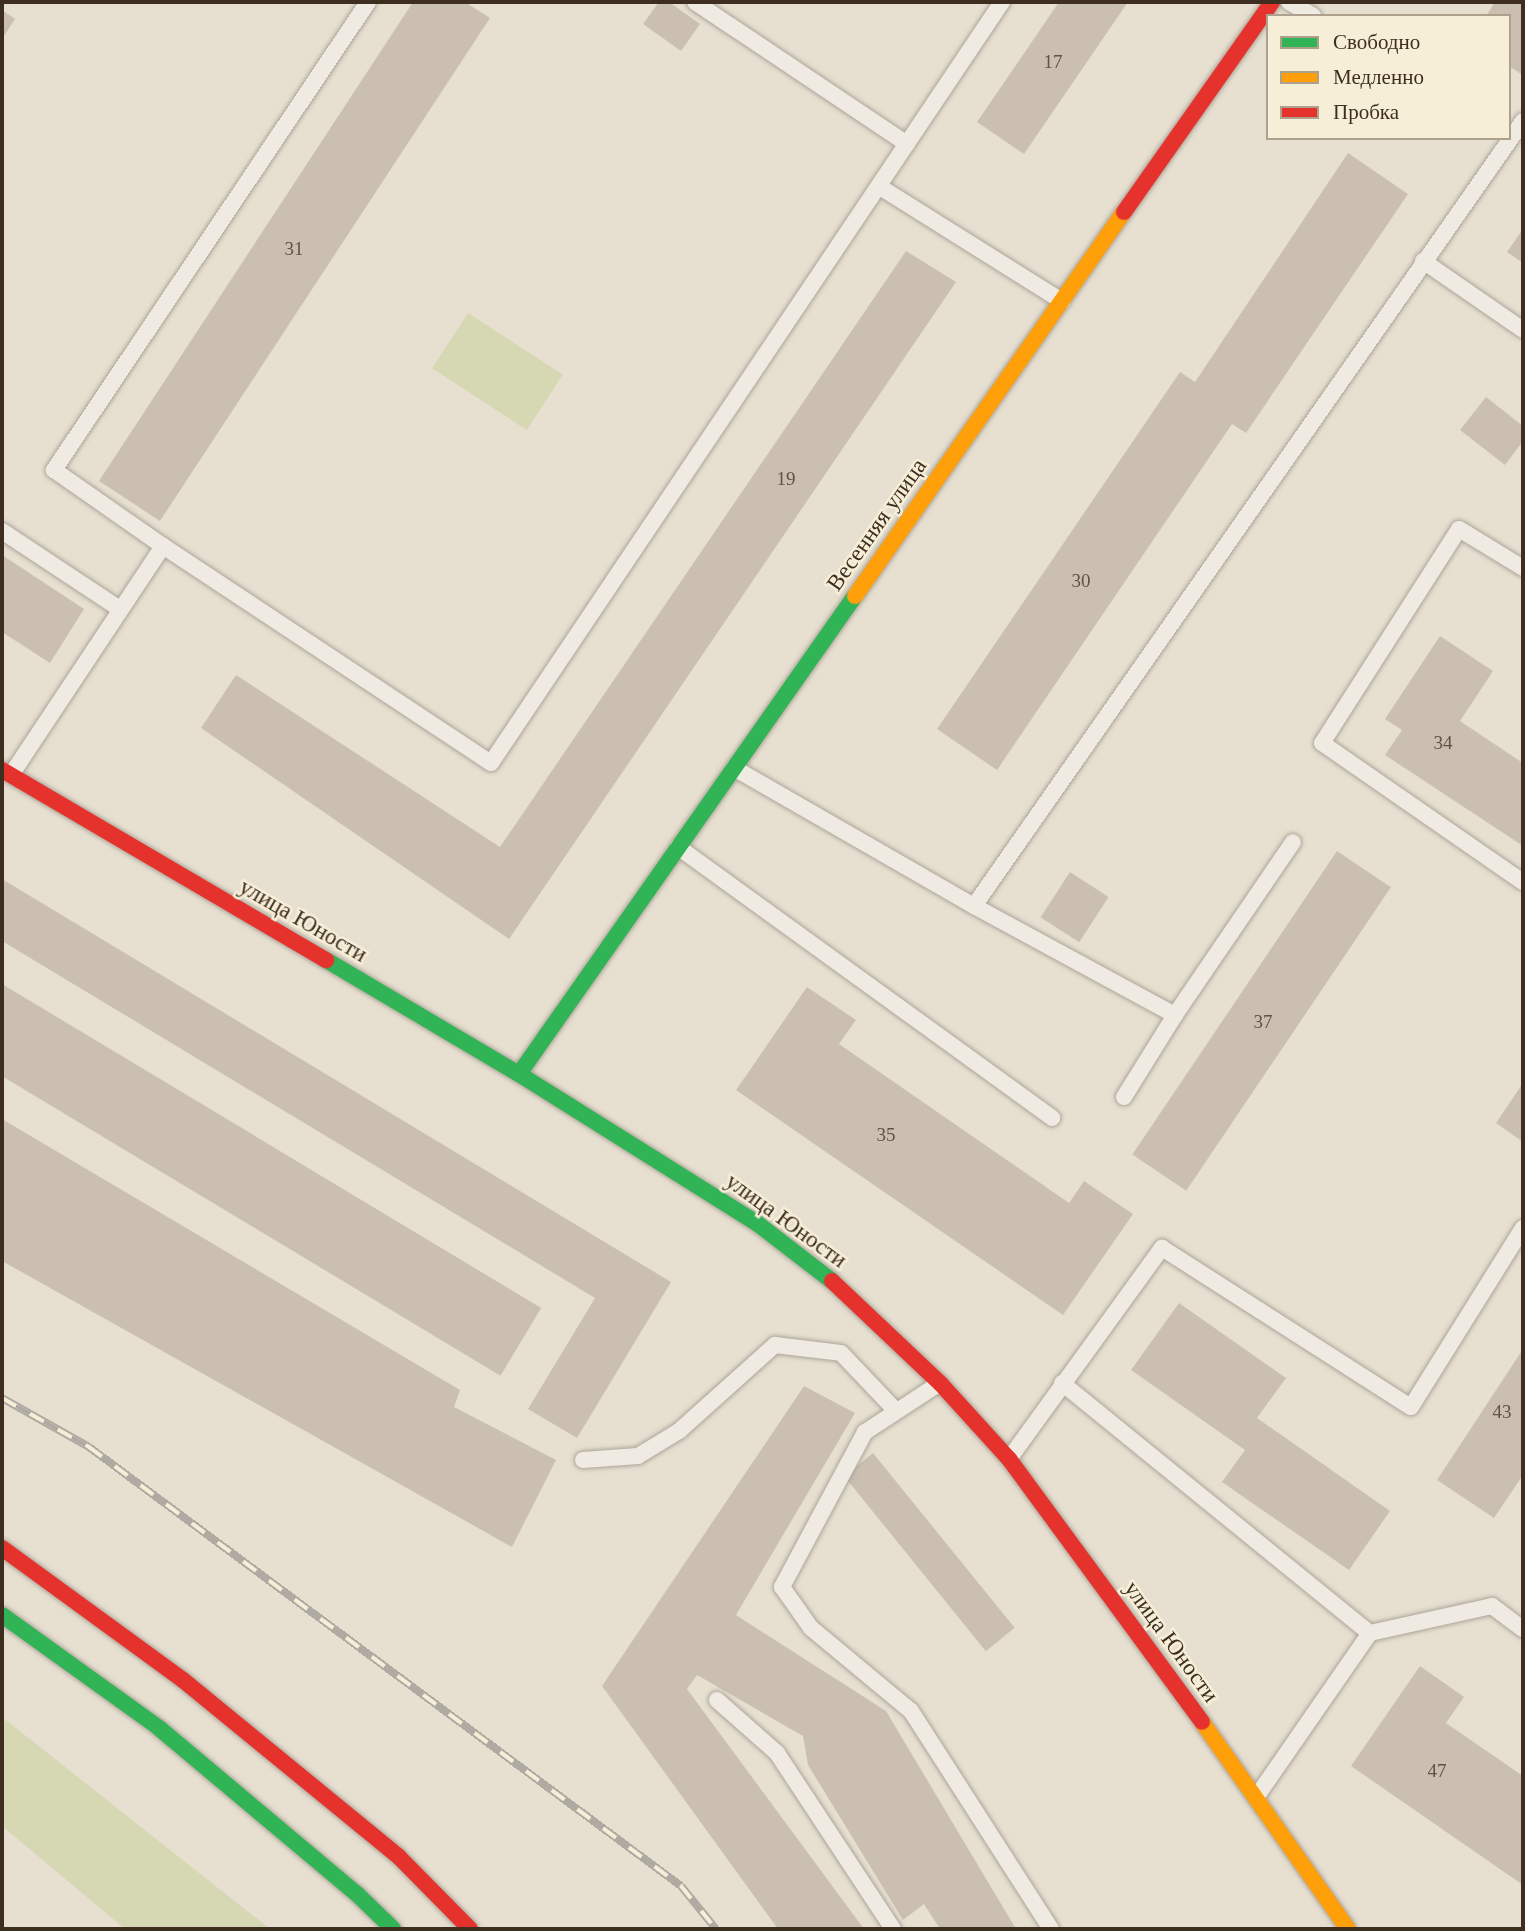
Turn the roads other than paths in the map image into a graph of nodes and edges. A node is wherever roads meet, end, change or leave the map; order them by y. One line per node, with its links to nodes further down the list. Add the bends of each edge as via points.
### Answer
1 (368, 2): 14 (lane, via 54,470)
2 (695, 2): 8 (lane)
3 (1002, 2): 8 (lane)
4 (1272, 2): 11 (street, Весенняя улица)
5 (1289, 2): 6 (lane)
6 (1310, 14)
7 (1511, 140): 10 (lane)
8 (907, 144): 9 (lane)
9 (880, 187): 11 (lane); 14 (lane, via 491,763)
10 (1423, 261): 12 (lane); 22 (lane)
11 (1062, 301): 17 (street, Весенняя улица)
12 (1523, 330)
13 (2, 531): 16 (lane)
14 (163, 546): 16 (lane)
15 (1523, 568): 21 (lane, via 1459,528 1322,743)
16 (120, 609): 18 (lane)
17 (734, 768): 20 (street, Весенняя улица); 22 (lane)
18 (6, 773): 24 (street, улица Юности)
19 (1293, 842): 23 (lane)
20 (678, 847): 24 (street, Весенняя улица); 26 (lane)
21 (1523, 882)
22 (974, 906): 23 (lane)
23 (1175, 1015): 25 (lane)
24 (519, 1074): 29 (street, улица Юности, via 758,1224 828,1277)
25 (1124, 1097)
26 (1052, 1118)
27 (1523, 1228): 28 (lane, via 1411,1407 1162,1248)
28 (1062, 1382): 31 (lane); 36 (lane)
29 (940, 1383): 30 (lane); 31 (street, улица Юности)
30 (896, 1410): 32 (lane, via 841,1353 775,1345 678,1431 638,1456); 42 (lane, via 865,1432 782,1587 811,1628 911,1711)
31 (1009, 1459): 38 (street, улица Юности)
32 (583, 1460)
33 (2, 1548): 40 (street, via 183,1680 400,1857)
34 (2, 1615): 39 (street, via 159,1728 358,1894)
35 (1523, 1629): 36 (lane, via 1492,1606)
36 (1370, 1633): 38 (lane)
37 (717, 1700): 41 (lane, via 776,1753)
38 (1256, 1796): 43 (street, улица Юности)
39 (393, 1929)
40 (470, 1929)
41 (893, 1929)
42 (1051, 1929)
43 (1348, 1929)

